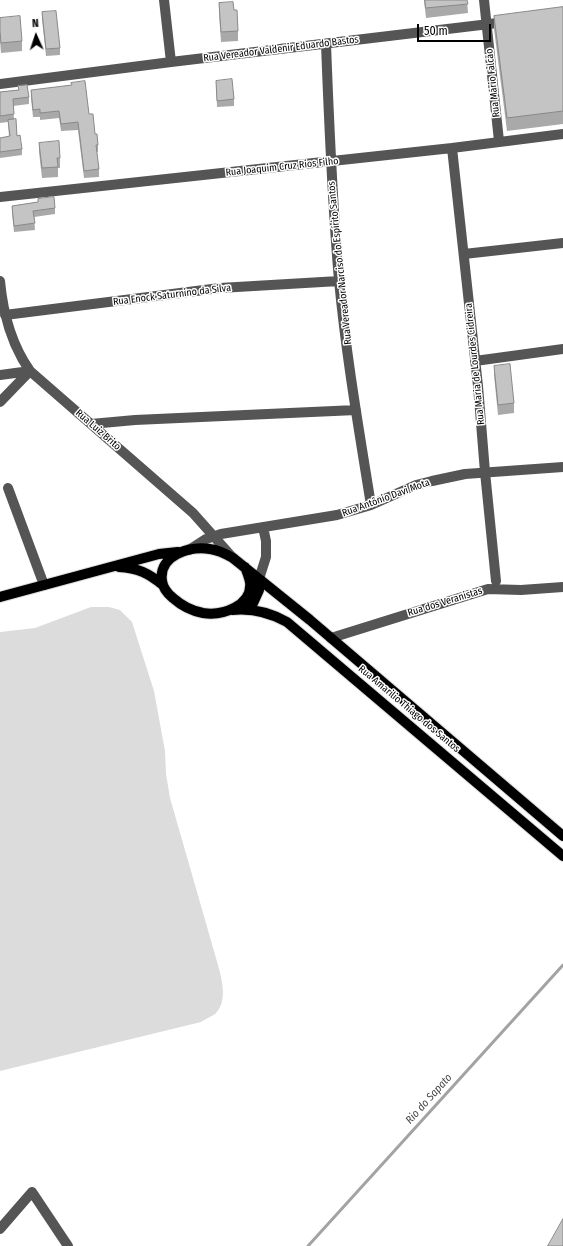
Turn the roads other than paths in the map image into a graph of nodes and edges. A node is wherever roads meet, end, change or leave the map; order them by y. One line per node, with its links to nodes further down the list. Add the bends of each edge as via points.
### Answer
1 (164, 0): 6 (street)
2 (484, 0): 4 (street, Rua Mário Falcão)
3 (517, 20): 4 (street, Rua Vereador Valdenir Eduardo Bastos)
4 (486, 24): 5 (street, Rua Vereador Valdenir Eduardo Bastos); 9 (street, Rua Mário Falcão)
5 (326, 44): 6 (street, Rua Vereador Valdenir Eduardo Bastos); 11 (street, Rua Vereador Narciso do Espírito Santos)
6 (171, 62): 7 (street, Rua Vereador Valdenir Eduardo Bastos)
7 (0, 84)
8 (563, 134): 9 (street, Rua Joaquim Cruz Rios Filho)
9 (499, 141): 10 (street, Rua Joaquim Cruz Rios Filho)
10 (452, 148): 11 (street, Rua Joaquim Cruz Rios Filho); 14 (street, Rua Maria de Lourdes Cidreira)
11 (330, 162): 12 (street, Rua Joaquim Cruz Rios Filho); 16 (street, Rua Vereador Narciso do Espírito Santos)
12 (0, 197)
13 (563, 243): 14 (street)
14 (464, 254): 20 (street, Rua Maria de Lourdes Cidreira)
15 (0, 281): 17 (street, Rua Luiz Brito)
16 (339, 281): 18 (street, Rua Enock Saturnino da Silva, via 220,288); 24 (street, Rua Vereador Narciso do Espírito Santos)
17 (1, 292): 18 (street, Rua Luiz Brito)
18 (5, 315): 21 (street, Rua Luiz Brito, via 15,346)
19 (563, 350): 20 (street)
20 (475, 361): 27 (street, Rua Maria de Lourdes Cidreira)
21 (30, 371): 22 (street); 23 (street); 25 (street, Rua Luiz Brito)
22 (0, 374)
23 (0, 402)
24 (356, 410): 25 (street); 29 (street, Rua Vereador Narciso do Espírito Santos)
25 (91, 424): 31 (street, Rua Luiz Brito, via 193,513)
26 (563, 467): 27 (street, Rua Antônio Davi Mota)
27 (485, 472): 29 (street, Rua Antônio Davi Mota, via 432,481); 37 (street, Rua Maria de Lourdes Cidreira)
28 (8, 488): 38 (street)
29 (371, 505): 30 (street, Rua Antônio Davi Mota, via 337,515)
30 (264, 527): 31 (street, Rua Antônio Davi Mota); 36 (street, via 266,557)
31 (213, 537): 32 (street, Rua Antônio Davi Mota); 33 (street, Rua Luiz Brito)
32 (184, 551): 33 (main road, via 210,549); 34 (main road, via 159,554); 39 (main road, via 173,555 165,565)
33 (233, 558): 35 (main road)
34 (113, 567): 38 (main road); 39 (main road, via 144,572)
35 (245, 567): 36 (main road, Rua Amarilio Thiago dos Santos); 43 (main road, via 250,590 242,602)
36 (259, 579): 42 (main road, via 259,590); 44 (main road, Rua Amarilio Thiago dos Santos)
37 (496, 580)
38 (44, 585): 41 (main road)
39 (162, 585): 43 (main road, via 170,596 187,608 204,613)
40 (563, 587): 44 (street, Rua dos Veranistas, via 488,589)
41 (0, 597)
42 (250, 610): 43 (main road, Rua Amarilio Thiago dos Santos); 46 (main road, Rua Amarilio Thiago dos Santos, via 266,612 298,631)
43 (228, 611)
44 (331, 638): 45 (main road, Rua Amarilio Thiago dos Santos)
45 (563, 836)
46 (563, 856)
47 (0, 1229): 48 (street, via 32,1192)
48 (68, 1246)

